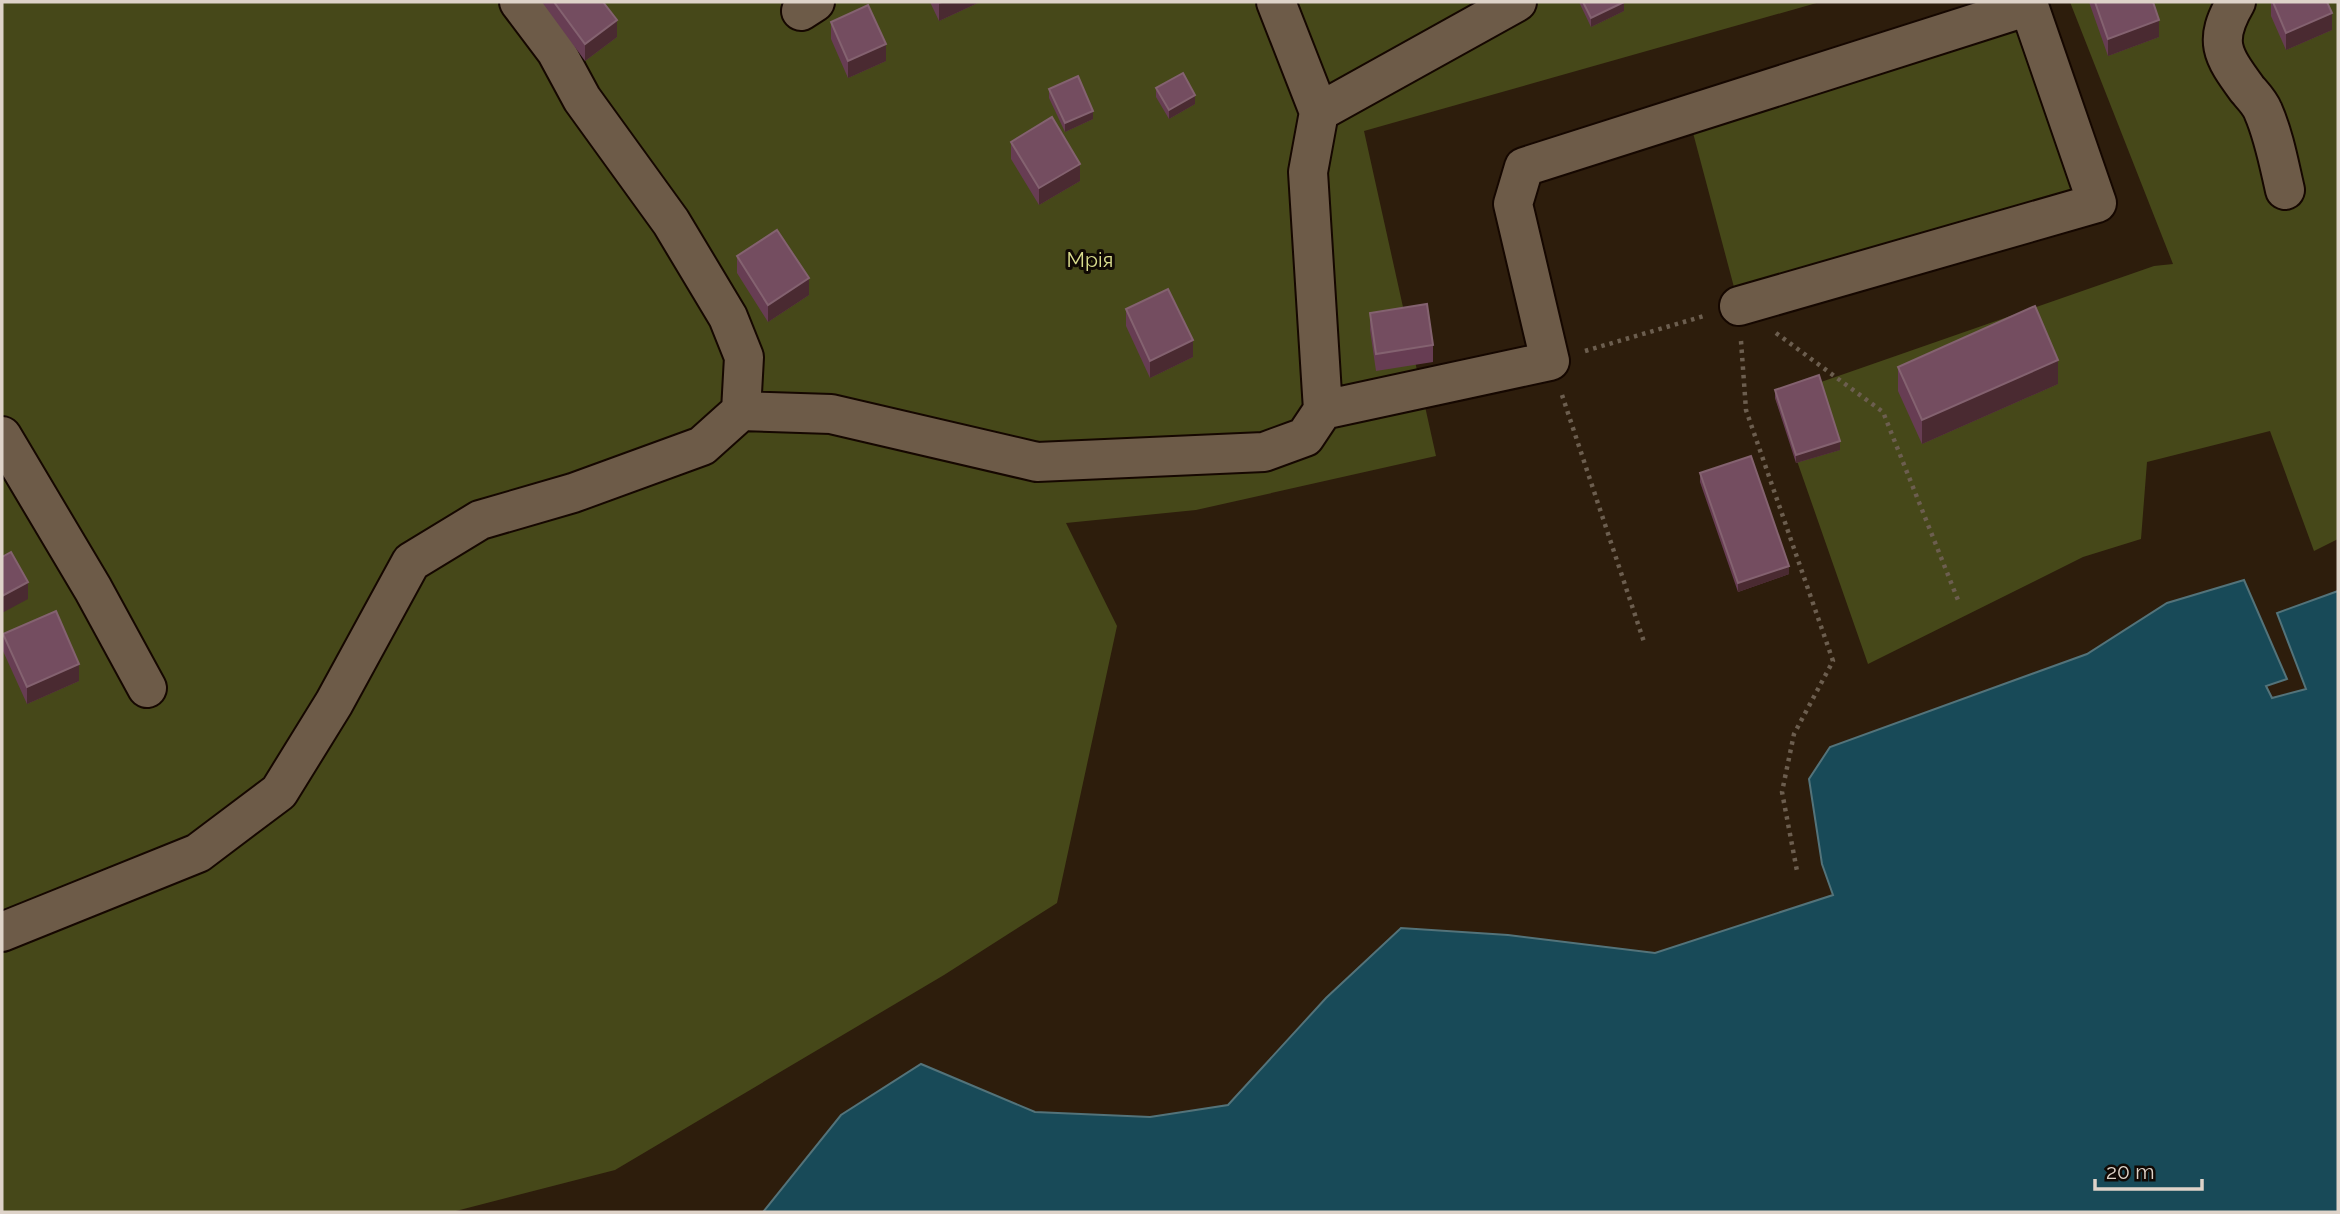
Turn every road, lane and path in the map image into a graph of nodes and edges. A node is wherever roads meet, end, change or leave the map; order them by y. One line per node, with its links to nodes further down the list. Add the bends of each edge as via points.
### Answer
1 (519, 2): 10 (street, via 671,222 728,317 744,357)
2 (1276, 2): 5 (street)
3 (1517, 2): 5 (street)
4 (2236, 2): 6 (street, via 2224,21 2222,49 2262,109)
5 (1319, 112): 9 (street, via 1308,172)
6 (2285, 190)
7 (1739, 306): 8 (path); 8 (street, via 2097,203 2029,6 1524,167 1513,204); 12 (path, via 1883,412); 15 (path, via 1746,410 1833,661 1794,734 1782,792)
8 (1550, 361): 9 (street); 13 (path)
9 (1324, 410): 10 (street, via 1305,437 1264,452 1037,462 831,414)
10 (741, 411): 16 (street, via 702,446 573,493 480,520 411,562 279,792 198,853)
11 (2, 436): 14 (street)
12 (1958, 600)
13 (1645, 645)
14 (147, 688)
15 (1797, 871)
16 (2, 932)

